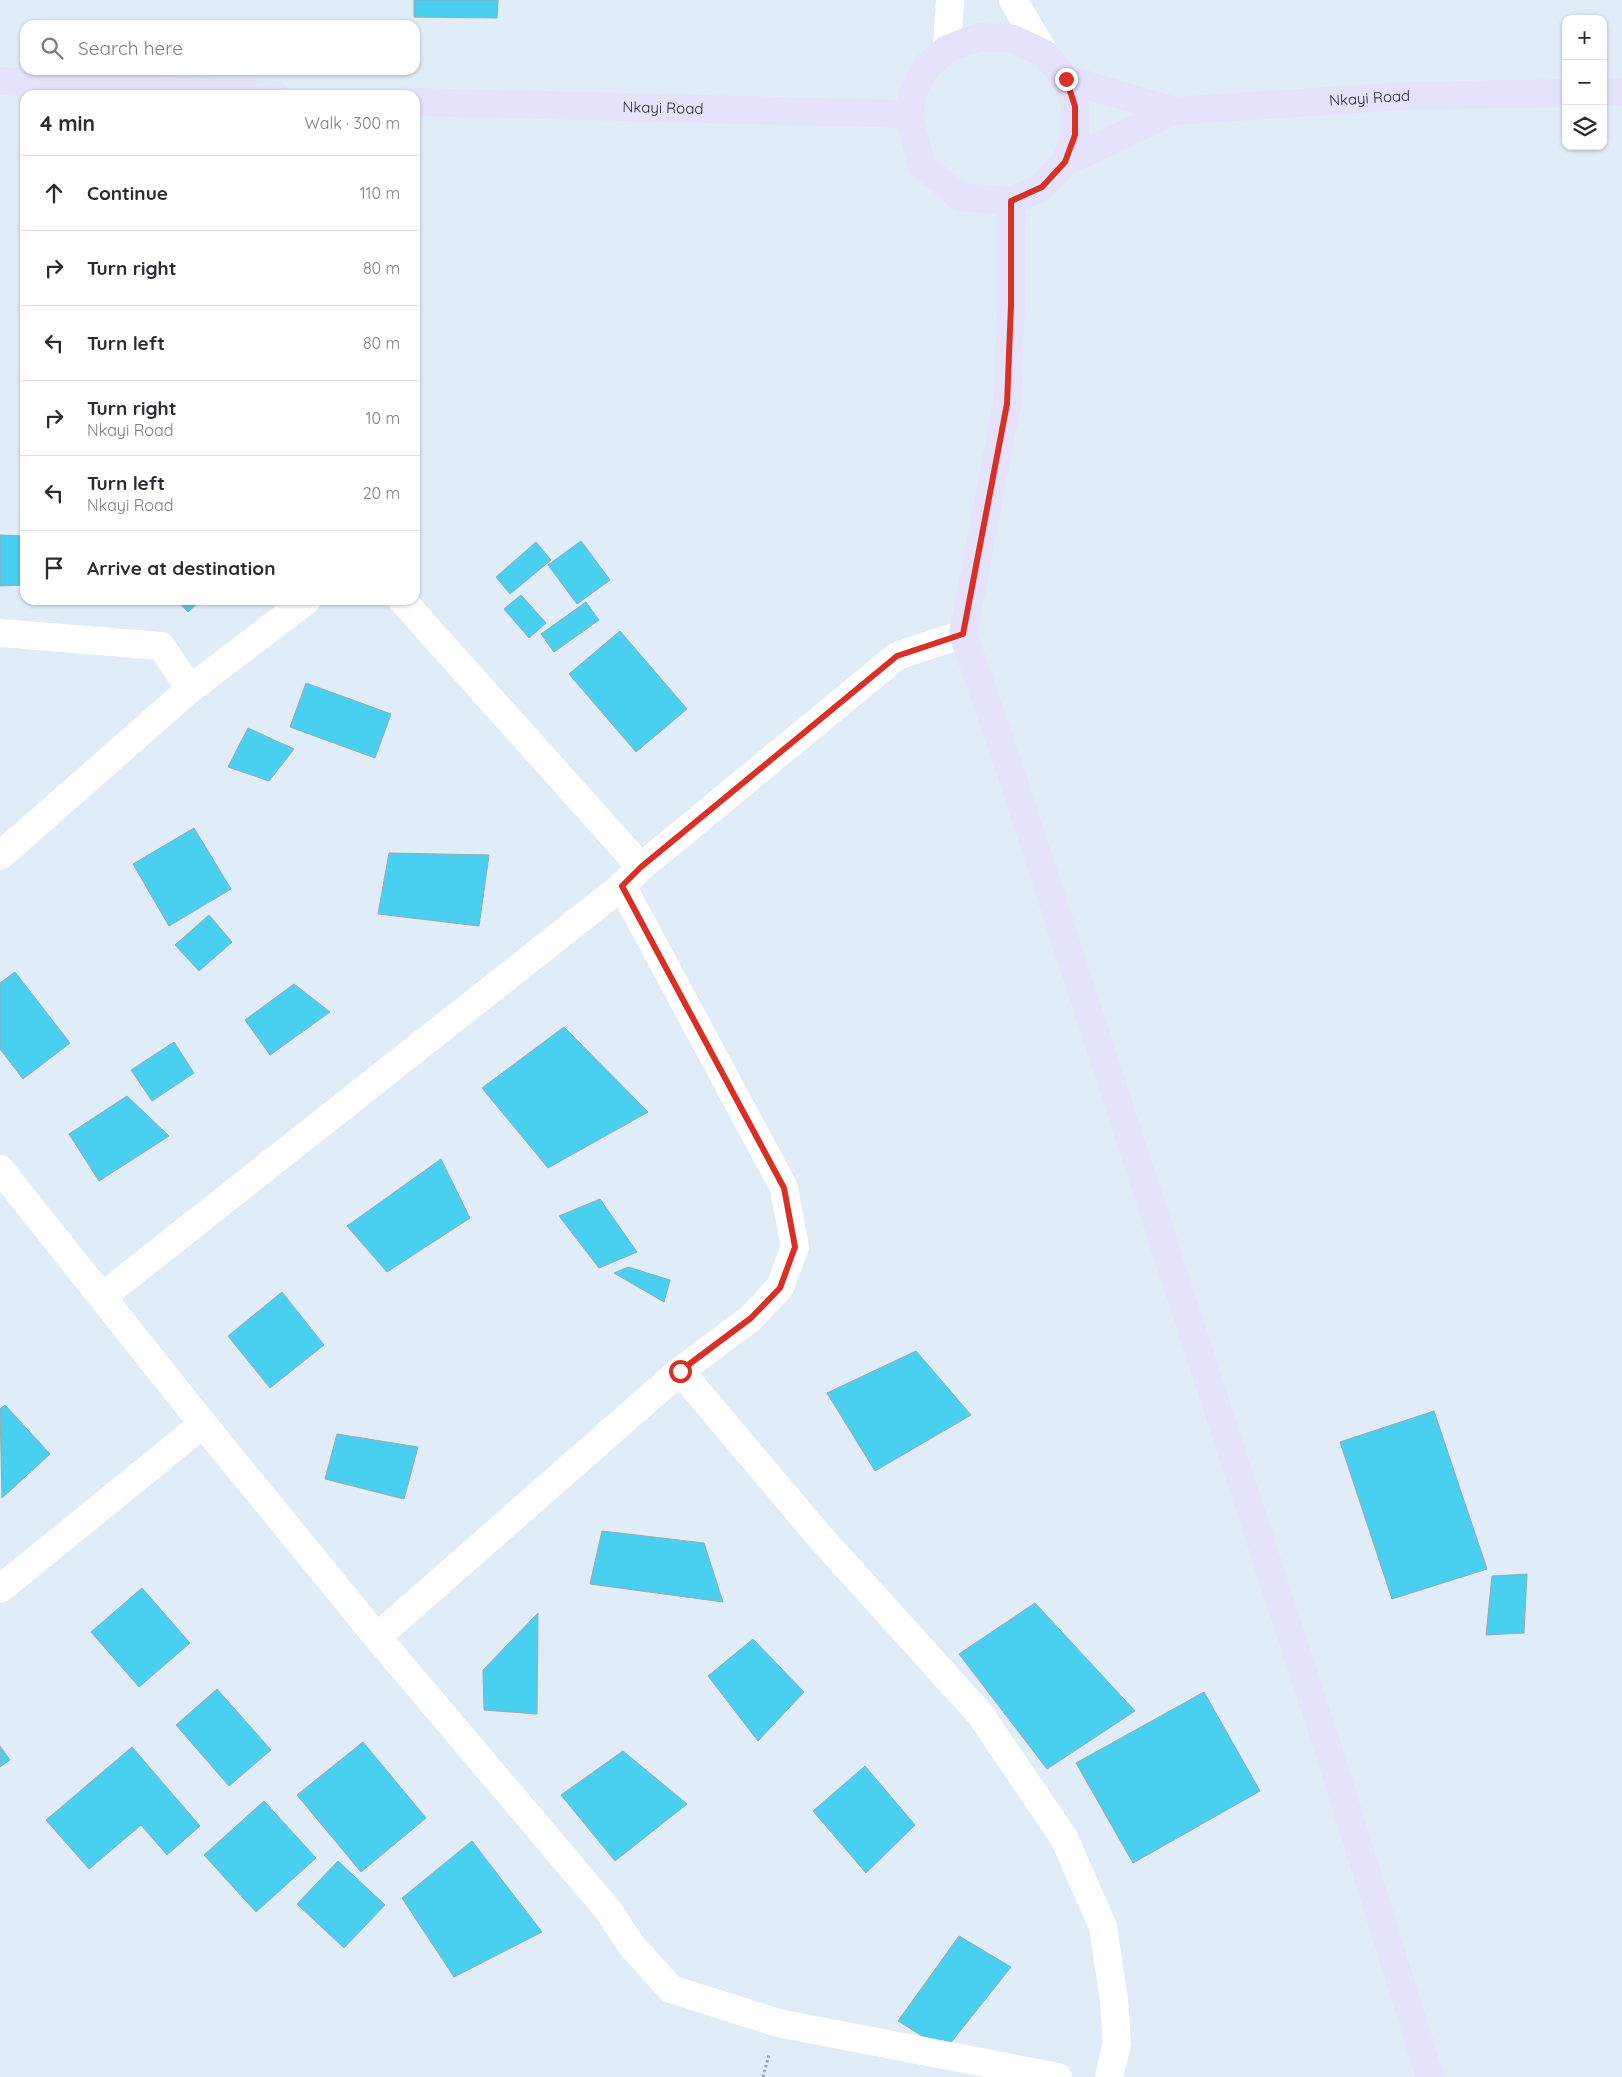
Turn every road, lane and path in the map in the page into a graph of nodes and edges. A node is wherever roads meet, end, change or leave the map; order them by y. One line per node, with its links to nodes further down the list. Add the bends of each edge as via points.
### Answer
1 (950, 0): 3 (street)
2 (1013, 0): 4 (street)
3 (947, 49): 4 (main road, Nkayi Road, via 979,37 1014,39); 13 (main road, Nkayi Road, via 927,66 914,89)
4 (1045, 54): 5 (main road, Nkayi Road)
5 (1066, 79): 12 (main road, Nkayi Road); 14 (main road, Nkayi Road, via 1075,106 1075,135)
6 (0, 82): 7 (main road)
7 (169, 90)
8 (1607, 92): 9 (main road)
9 (1622, 92)
10 (1562, 93): 12 (main road, Nkayi Road, via 1404,96)
11 (420, 102): 13 (main road, Nkayi Road)
12 (1174, 111): 14 (main road, Nkayi Road)
13 (909, 114): 15 (main road, Nkayi Road, via 921,164 960,197)
14 (1065, 162): 15 (main road, Nkayi Road, via 1042,187)
15 (1011, 201): 19 (main road, via 1007,404)
16 (300, 605): 20 (street)
17 (406, 605): 22 (street)
18 (0, 633): 20 (street, via 161,646)
19 (963, 634): 22 (street, via 897,656); 32 (main road, via 1331,1758)
20 (190, 689): 21 (street)
21 (0, 856)
22 (641, 867): 23 (street)
23 (622, 886): 25 (street); 26 (street, via 784,1188 795,1247 780,1288 751,1318)
24 (0, 1168): 25 (street)
25 (103, 1296): 27 (street)
26 (680, 1371): 29 (street); 31 (street, via 820,1537 980,1714 1064,1838 1103,1927 1117,2044)
27 (203, 1424): 28 (street); 29 (street)
28 (0, 1590)
29 (377, 1637): 30 (street, via 608,1910 630,1945 671,1989 778,2023)
30 (1058, 2077)
31 (1109, 2077)
32 (1430, 2077)

